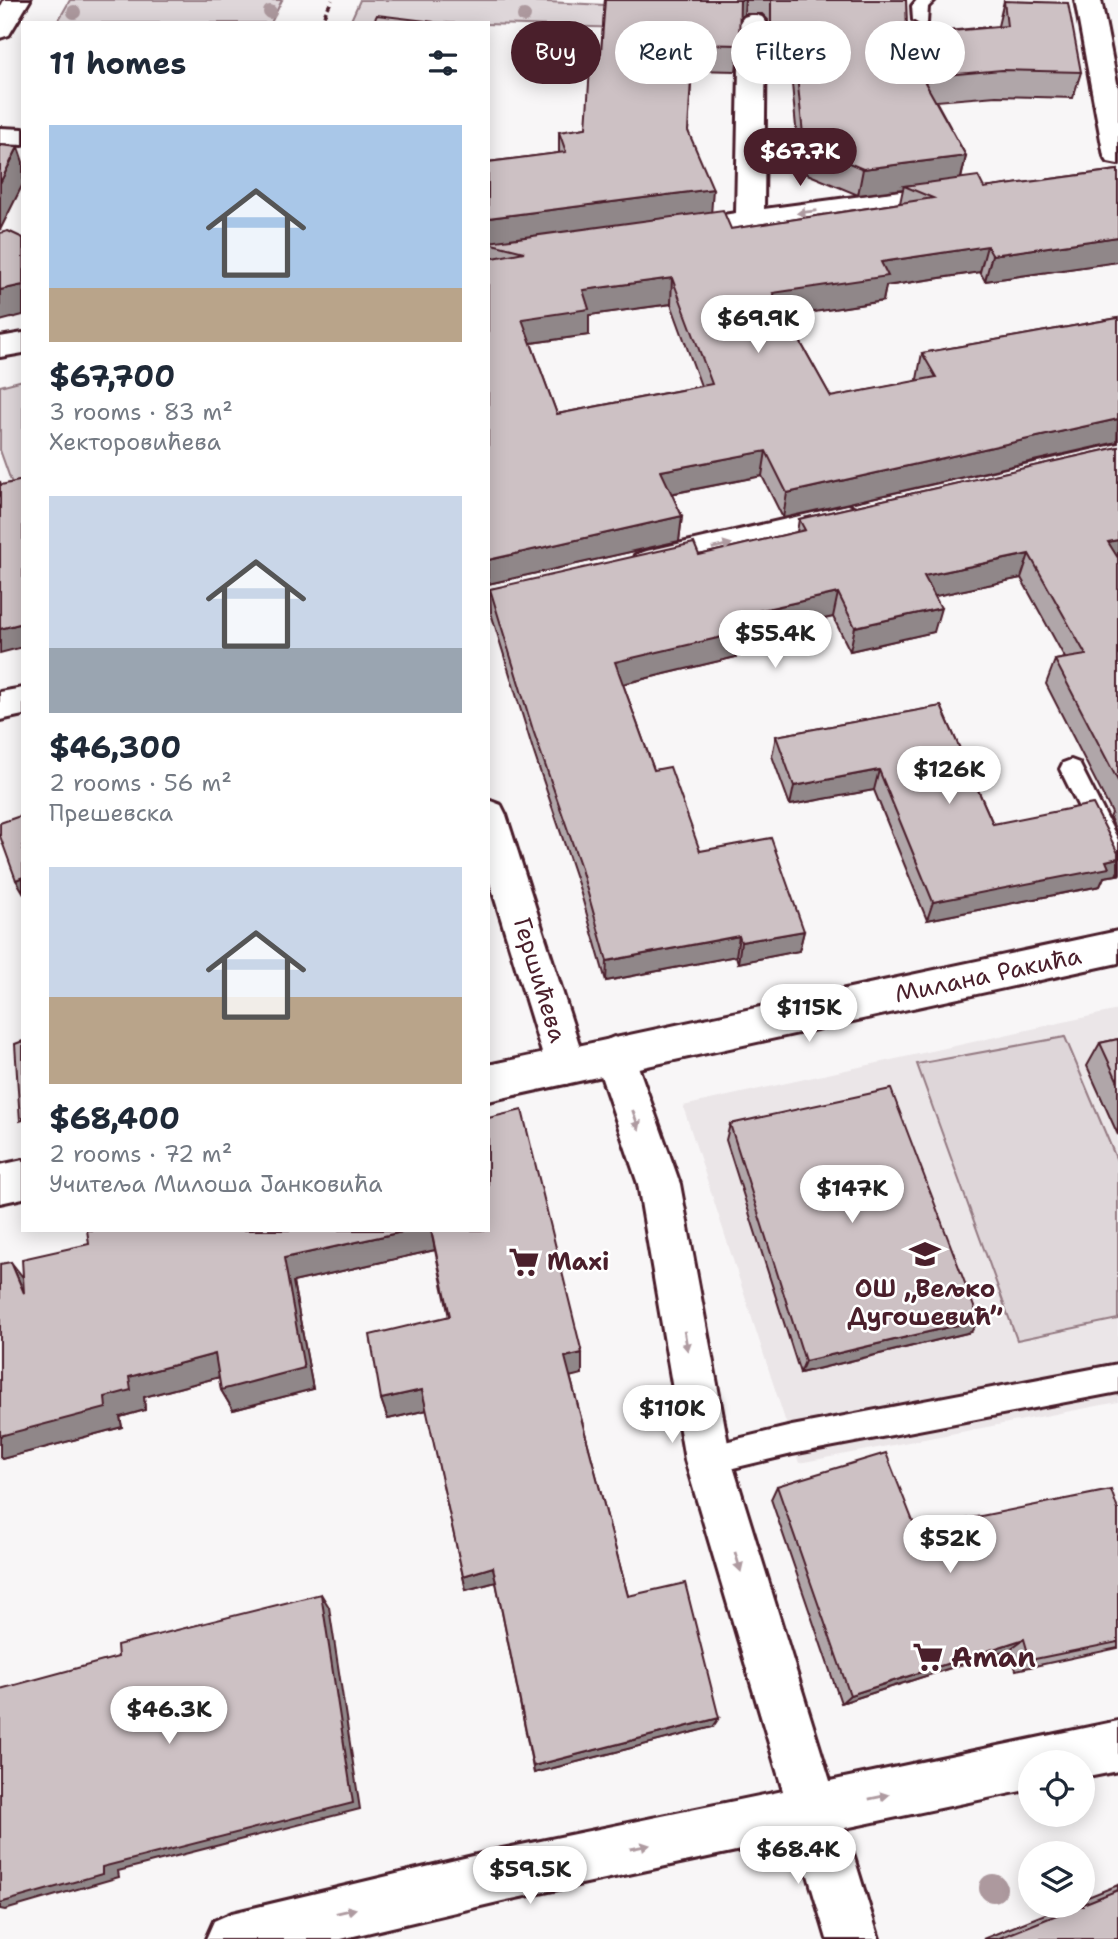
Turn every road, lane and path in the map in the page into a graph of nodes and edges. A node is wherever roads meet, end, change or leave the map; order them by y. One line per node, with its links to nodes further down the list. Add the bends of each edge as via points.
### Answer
1 (17, 0): 7 (street)
2 (332, 0): 6 (path)
3 (927, 0): 5 (lane, via 920,6)
4 (1088, 0): 11 (street)
5 (921, 20)
6 (321, 21)
7 (0, 30)
8 (752, 84): 13 (street)
9 (0, 136): 10 (street)
10 (21, 137)
11 (1118, 156)
12 (983, 189): 13 (street, one-way to 13)
13 (750, 219): 14 (street)
14 (653, 233)
15 (21, 342): 16 (street)
16 (0, 347)
17 (877, 511): 18 (street, one-way to 17)
18 (622, 569)
19 (21, 701): 20 (street)
20 (0, 706)
21 (1071, 769): 23 (lane)
22 (490, 821): 26 (street, Гершићева)
23 (1118, 863)
24 (1118, 947): 25 (street, Милана Ракића)
25 (614, 1055): 26 (street, Милана Ракића); 31 (street, one-way to 31, via 659,1184)
26 (566, 1066): 27 (street, Милана Ракића)
27 (490, 1083)
28 (21, 1179): 29 (street)
29 (0, 1184)
30 (1118, 1378): 31 (lane)
31 (708, 1460): 35 (street, one-way to 35)
32 (1118, 1746): 33 (street)
33 (1095, 1751)
34 (1018, 1767): 35 (street, one-way to 34)
35 (813, 1811): 36 (street, one-way to 35, via 502,1875); 37 (street)
36 (232, 1939)
37 (853, 1939)

